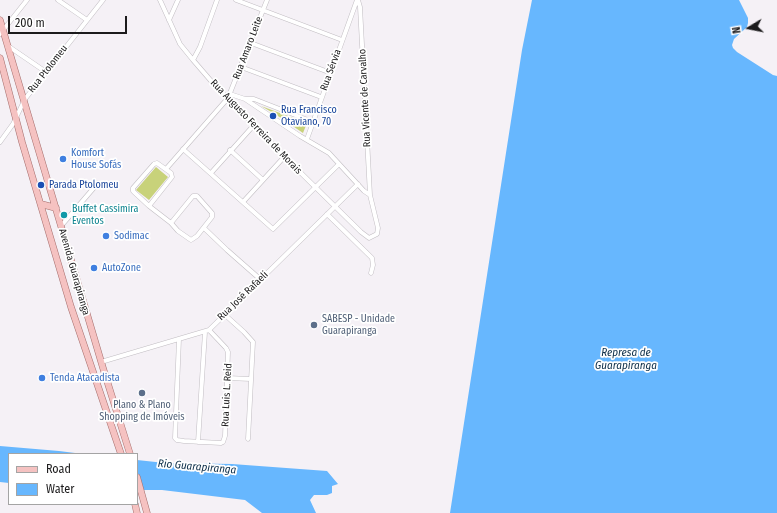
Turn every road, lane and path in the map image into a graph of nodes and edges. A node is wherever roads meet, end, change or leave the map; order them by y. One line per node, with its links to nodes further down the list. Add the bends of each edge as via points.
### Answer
1 (28, 0): 14 (street)
2 (58, 0): 12 (street)
3 (103, 0): 12 (street, Rua Ptolomeu)
4 (160, 0): 13 (street, Rua Augusto Ferreira de Morais)
5 (178, 0): 13 (street)
6 (217, 0): 19 (street)
7 (236, 0): 10 (street)
8 (267, 0): 10 (street, Rua Amaro Leite)
9 (358, 0): 15 (street, Rua Sérvia); 42 (street, Rua Vicente de Carvalho)
10 (263, 10): 15 (street); 16 (street, Rua Amaro Leite)
11 (0, 20): 14 (main road, Avenida Guarapiranga)
12 (87, 20): 21 (street, Rua Ptolomeu)
13 (169, 20): 19 (street, Rua Augusto Ferreira de Morais, via 180,44)
14 (2, 32): 17 (main road, Avenida Guarapiranga)
15 (342, 40): 22 (street, Rua Sérvia)
16 (250, 43): 20 (street, Rua Amaro Leite); 22 (street)
17 (8, 46): 21 (street); 26 (main road, Avenida Guarapiranga)
18 (0, 58): 27 (main road, Avenida Guarapiranga)
19 (193, 60): 23 (street, Rua Augusto Ferreira de Morais)
20 (241, 67): 23 (street, Rua Amaro Leite); 24 (street)
21 (46, 72): 26 (street, Rua Ptolomeu)
22 (331, 73): 24 (street, Rua Sérvia)
23 (229, 96): 25 (street); 29 (street, Rua Augusto Ferreira de Morais); 32 (street, Rua Amaro Leite)
24 (321, 97): 28 (street, Rua Sérvia)
25 (245, 99): 28 (street); 30 (street)
26 (23, 101): 27 (street, Rua Ptolomeu); 47 (main road, Avenida Guarapiranga)
27 (16, 119): 31 (street, Rua Ptolomeu); 44 (main road, Avenida Guarapiranga)
28 (312, 122): 30 (street, Rua Sérvia)
29 (254, 125): 33 (street); 34 (street, Rua Augusto Ferreira de Morais)
30 (307, 139): 35 (street, via 325,150)
31 (0, 142)
32 (184, 150): 36 (street, Rua Amaro Leite); 37 (street)
33 (230, 150): 37 (street); 38 (street)
34 (285, 156): 38 (street); 41 (street, Rua Augusto Ferreira de Morais)
35 (339, 164): 40 (street); 41 (street)
36 (166, 169): 45 (street, via 172,175 172,179); 45 (street, via 154,164 134,187 133,191)
37 (211, 173): 43 (street)
38 (263, 180): 43 (street)
39 (98, 183): 50 (street)
40 (358, 184): 42 (street); 46 (street, Rua José Rafaeli)
41 (316, 187): 43 (street, via 276,228 272,228); 46 (street, Rua Augusto Ferreira de Morais)
42 (370, 195): 52 (street, Rua Vicente de Carvalho, via 378,231)
43 (243, 202)
44 (41, 204): 47 (main road); 58 (main road, Avenida Guarapiranga)
45 (149, 206): 49 (street)
46 (335, 206): 48 (street, Rua José Rafaeli); 52 (street, Rua Augusto Ferreira de Morais)
47 (56, 208): 50 (main road, Avenida Guarapiranga)
48 (327, 214): 53 (street, via 372,258); 54 (street, Rua José Rafaeli)
49 (171, 223): 51 (street, via 191,240); 51 (street, via 192,196 197,196 212,213)
50 (61, 226): 59 (main road, Avenida Guarapiranga)
51 (204, 228): 54 (street)
52 (371, 238)
53 (371, 273)
54 (260, 279): 55 (street, Rua José Rafaeli)
55 (224, 314): 56 (street, Rua José Rafaeli); 61 (street, via 253,342)
56 (207, 331): 57 (street); 60 (street, Rua Luis L. Reid, via 228,351); 63 (street)
57 (179, 339): 59 (street); 63 (street, via 175,438)
58 (85, 350): 59 (main road, via 94,363); 64 (main road, Avenida Guarapiranga)
59 (101, 362): 65 (main road, Avenida Guarapiranga)
60 (227, 378): 61 (street); 63 (street, Rua Luis L. Reid, via 225,439 221,443)
61 (251, 379): 62 (street)
62 (248, 439)
63 (198, 442)
64 (121, 453)
65 (130, 453)
66 (138, 481): 67 (main road)
67 (147, 513)

